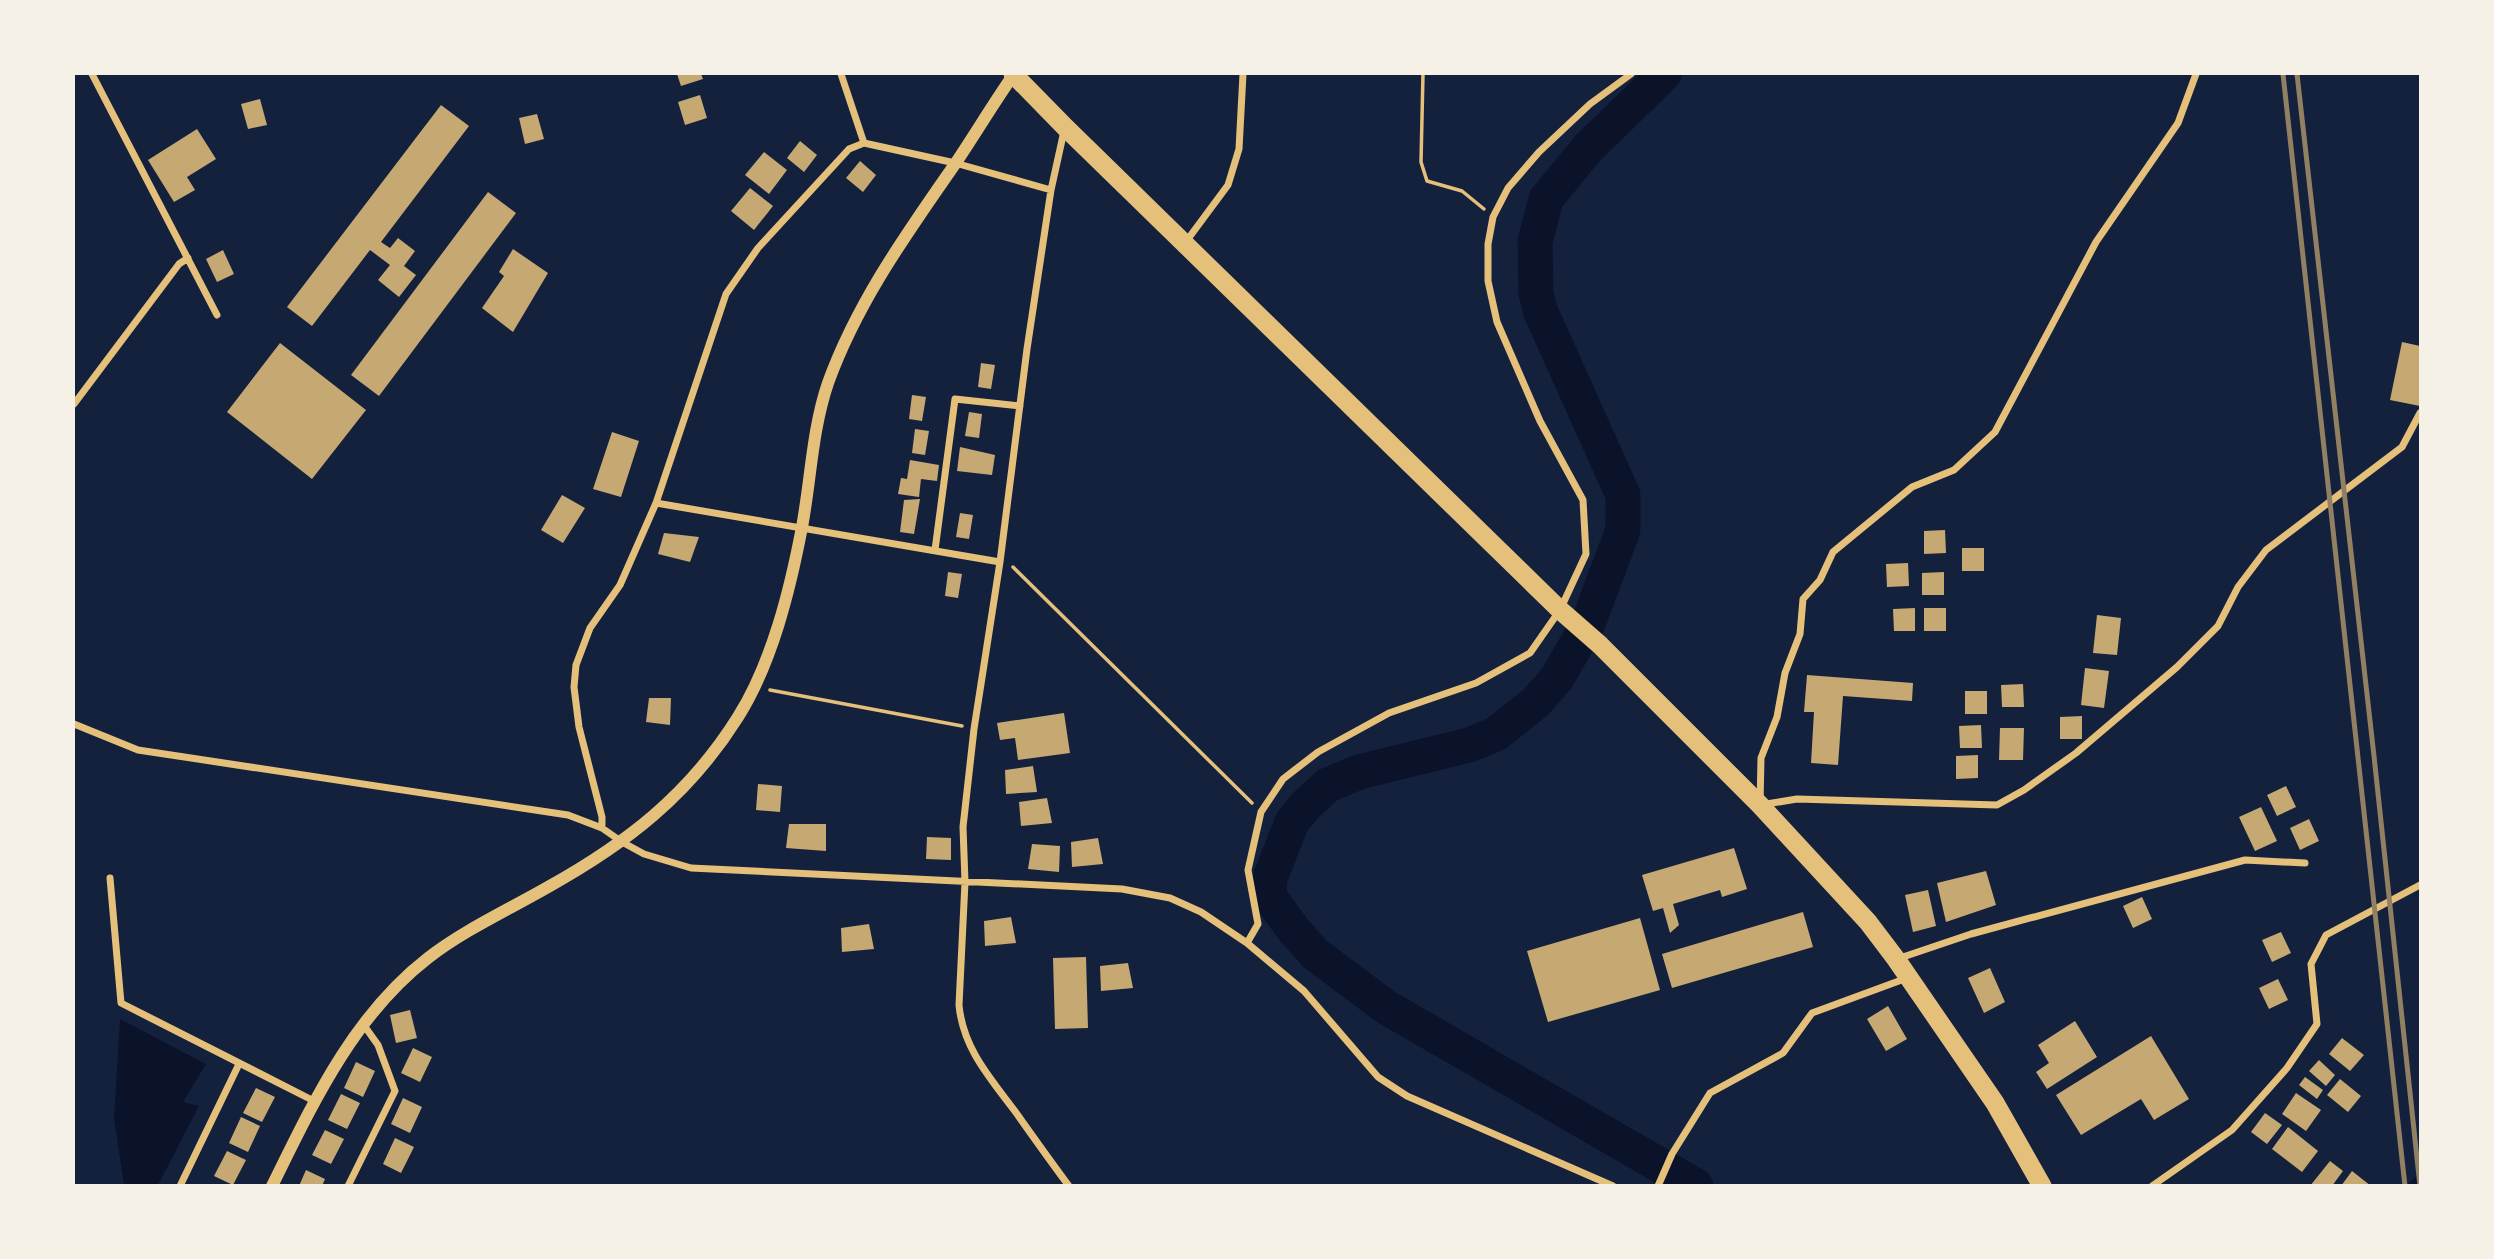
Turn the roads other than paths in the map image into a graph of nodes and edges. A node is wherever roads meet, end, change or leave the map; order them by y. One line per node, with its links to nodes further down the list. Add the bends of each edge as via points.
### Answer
1 (92, 74): 12 (street)
2 (841, 74): 8 (street)
3 (1013, 74): 7 (highway); 9 (street)
4 (1243, 74): 11 (street, via 1239,149 1228,185)
5 (1631, 74): 21 (street, via 1590,104 1508,188 1493,217 1488,244 1488,281 1497,322 1540,421 1583,500 1586,554)
6 (2196, 74): 23 (street, via 2178,123 2096,242 1995,432 1954,470 1912,487 1833,552 1820,580 1803,599 1800,634 1761,758)
7 (1065, 127): 10 (street); 11 (highway)
8 (864, 143): 9 (street); 17 (street, via 849,149 758,248 726,294)
9 (955, 163): 10 (street); 18 (street, via 894,251 855,319 827,386 812,447)
10 (1051, 190): 15 (street)
11 (1185, 244): 21 (highway)
12 (188, 258): 13 (street); 14 (street)
13 (217, 315)
14 (74, 404)
15 (1020, 406): 19 (street, via 955,399); 20 (street)
16 (2420, 413): 23 (street, via 2402,447 2266,550 2238,587 2218,626 2177,667 2076,753 2024,790 1997,805 1797,799)
17 (656, 503): 18 (street); 24 (street, via 620,585 590,628 576,665 579,727)
18 (802, 527): 19 (street); 25 (street, via 768,657 739,716 672,801)
19 (935, 550): 20 (street)
20 (1000, 562): 28 (street, via 963,827)
21 (1566, 615): 23 (highway); 30 (street, via 1530,653 1476,682 1389,713 1318,752 1283,779 1261,812 1248,870 1258,924)
22 (74, 724): 24 (street, via 138,750 568,815)
23 (1760, 805): 31 (highway, via 1868,922)
24 (602, 828): 25 (street)
25 (622, 842): 28 (street, via 691,868); 33 (street, via 428,958)
26 (2305, 863): 31 (street, via 2245,860 1971,934)
27 (110, 878): 34 (street, via 121,1003)
28 (965, 882): 30 (street, via 1122,889 1170,898 1201,912); 39 (street, via 961,1024 989,1077)
29 (2420, 885): 43 (street, via 2326,935 2311,964 2317,1024 2287,1068 2232,1130)
30 (1247, 943): 40 (street, via 1304,991 1378,1077 1407,1096)
31 (1896, 959): 32 (highway)
32 (1908, 978): 41 (street, via 1812,1013 1783,1052 1710,1093); 42 (highway, via 1995,1103)
33 (362, 1024): 35 (street); 38 (street, via 378,1045 395,1091)
34 (239, 1064): 35 (street); 36 (street)
35 (314, 1101): 37 (street)
36 (180, 1185)
37 (272, 1185)
38 (348, 1185)
39 (1069, 1185)
40 (1613, 1185)
41 (1658, 1185)
42 (2042, 1185)
43 (2152, 1185)

